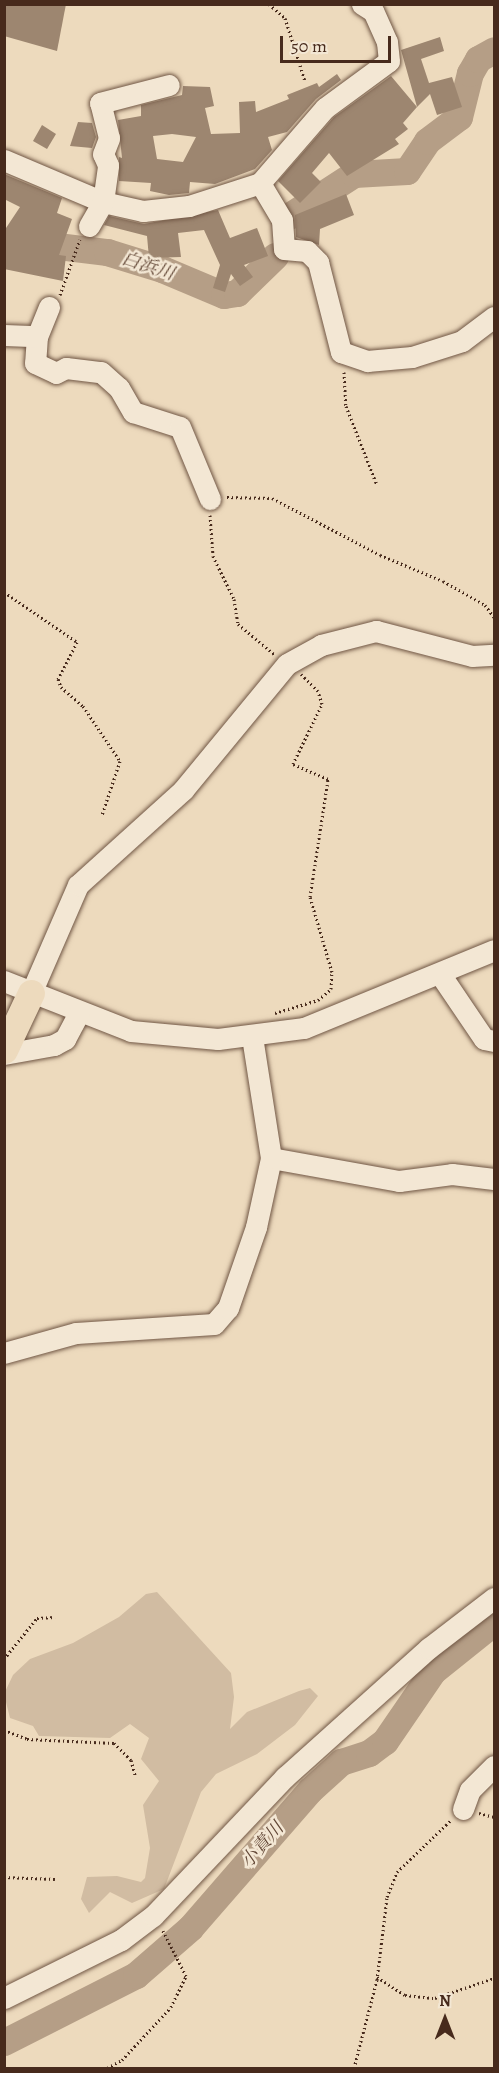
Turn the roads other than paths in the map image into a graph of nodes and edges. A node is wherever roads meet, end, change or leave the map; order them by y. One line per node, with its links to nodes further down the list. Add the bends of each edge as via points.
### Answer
1 (362, 4): 4 (street, via 378,21 387,42 389,61 325,108)
2 (169, 85): 5 (street, via 100,103 109,138 103,154 108,165)
3 (4, 160): 5 (street)
4 (260, 183): 5 (street, via 189,206 143,211); 8 (street, via 282,220 284,249 307,251 318,262 341,352 367,361 412,357 462,341)
5 (103, 202): 6 (street)
6 (84, 234)
7 (49, 307): 10 (street)
8 (495, 317)
9 (4, 335): 10 (street)
10 (37, 336): 11 (street, via 35,363 56,373 66,368 101,372 119,388 133,412 180,428)
11 (210, 499)
12 (495, 655): 16 (street, via 472,656 375,632 321,645 287,664 183,790 78,885)
13 (495, 950): 14 (street)
14 (440, 974): 18 (street, via 304,1028); 19 (street, via 484,1039)
15 (4, 981): 16 (street)
16 (31, 993): 17 (street); 20 (main road)
17 (79, 1013): 18 (street, via 131,1030 180,1038); 20 (street, via 64,1039 54,1045)
18 (252, 1036): 21 (street)
19 (495, 1041)
20 (4, 1052)
21 (272, 1158): 22 (street, via 399,1181 452,1174); 23 (street, via 243,1268 228,1308 214,1324 76,1333)
22 (495, 1179)
23 (4, 1353)
24 (495, 1598): 27 (street, via 429,1648 285,1777 153,1916 121,1941)
25 (495, 1766): 26 (street, via 470,1790)
26 (463, 1809)
27 (4, 1998)

